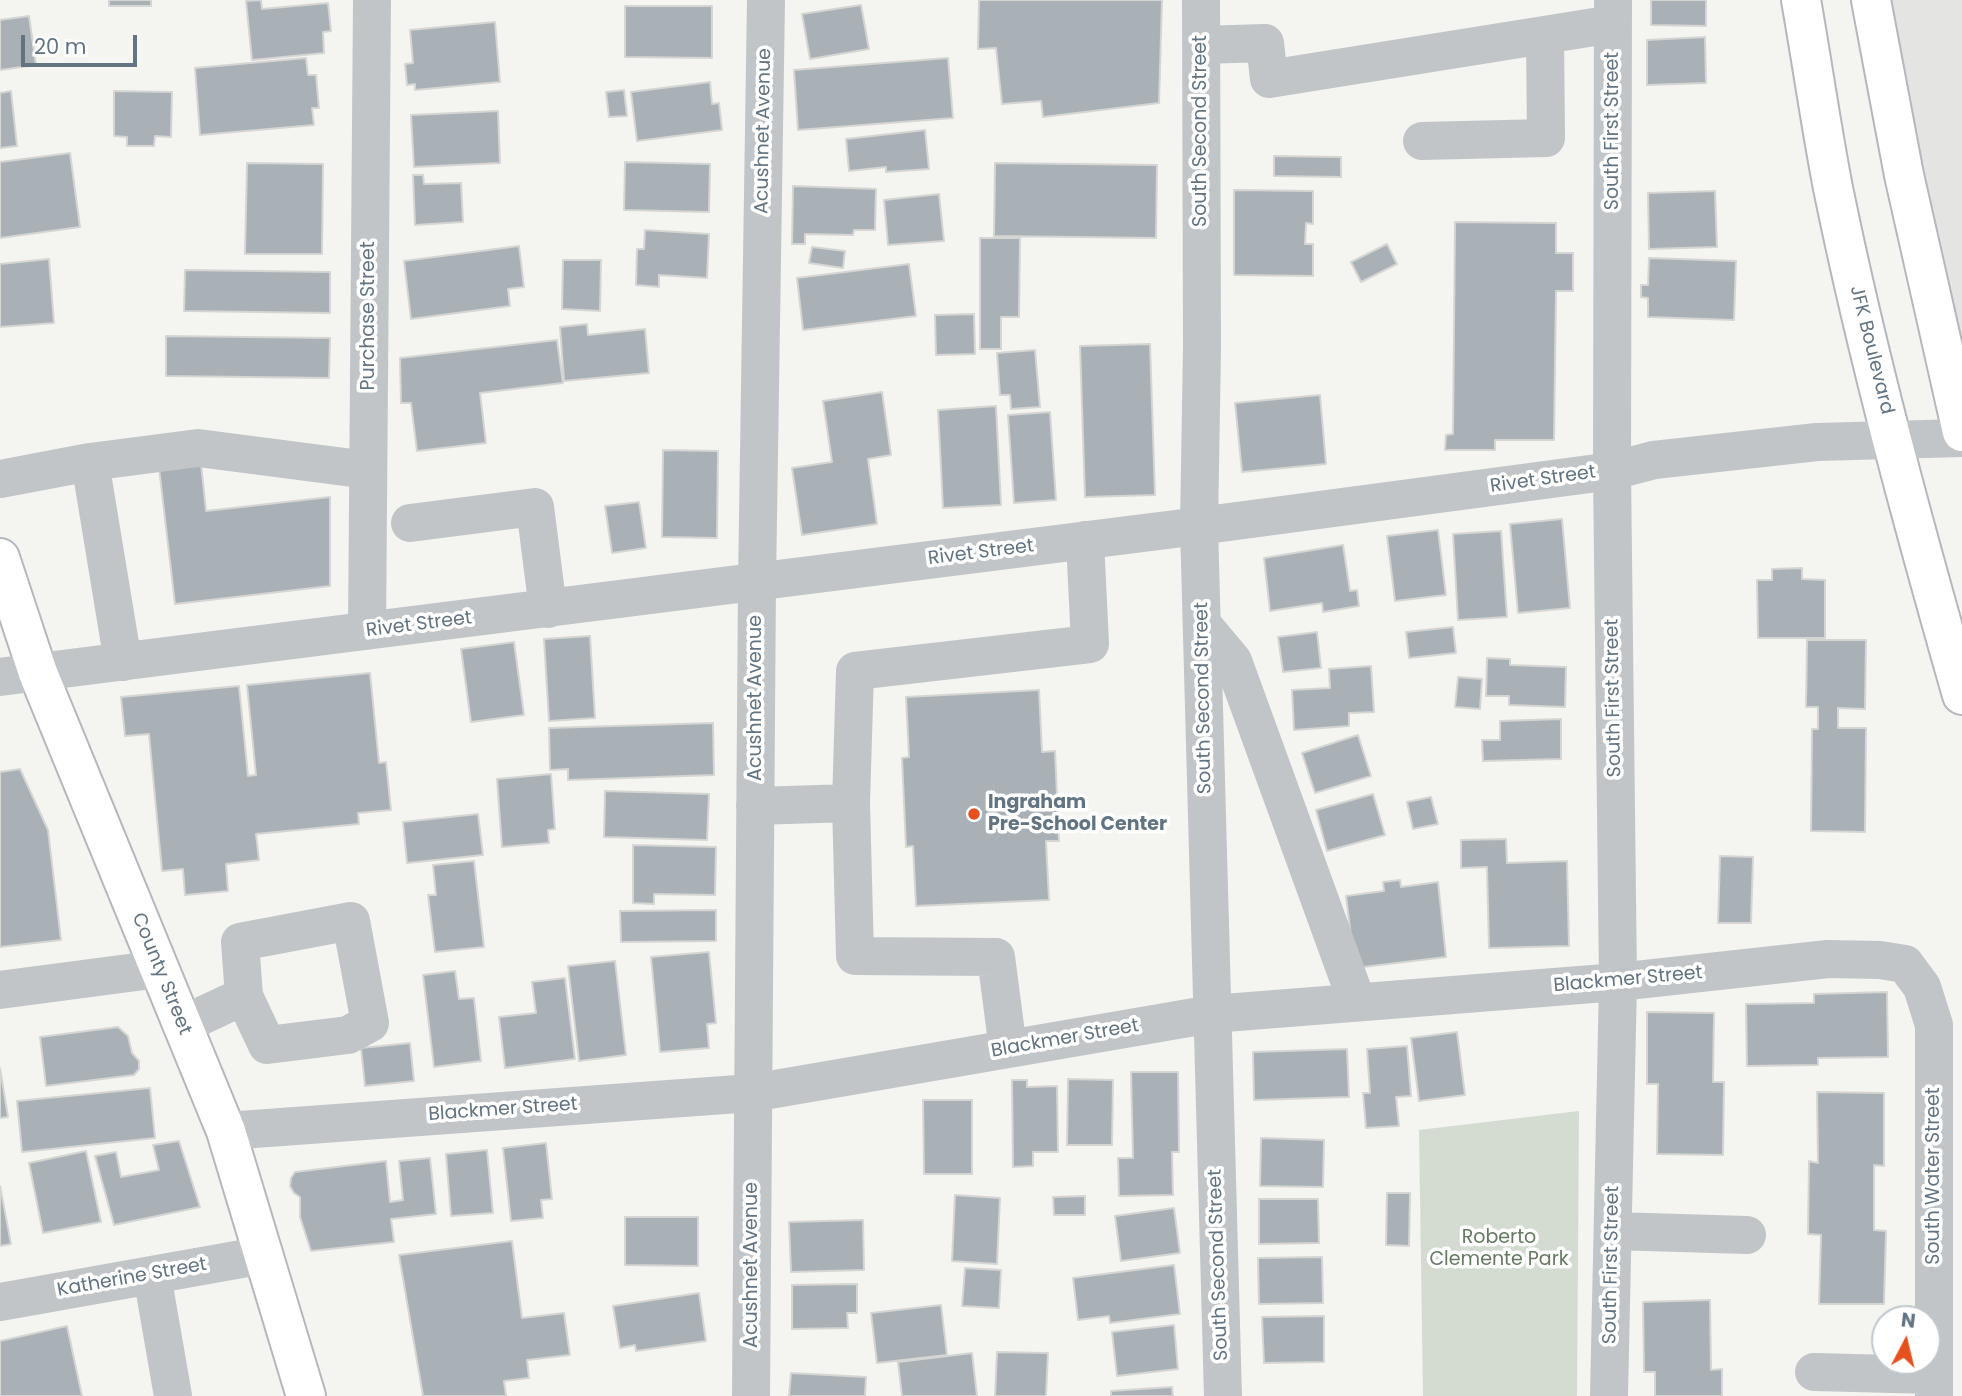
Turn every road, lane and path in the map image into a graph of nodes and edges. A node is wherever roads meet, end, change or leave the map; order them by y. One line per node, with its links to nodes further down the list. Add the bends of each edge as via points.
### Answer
1 (372, 0): 14 (street, Purchase Street)
2 (766, 0): 21 (street, Acushnet Avenue)
3 (1201, 0): 8 (street, South Second Street)
4 (1801, 0): 11 (main road, JFK Boulevard, via 1833,187)
5 (1871, 0): 10 (main road, via 1904,175)
6 (1613, 12): 7 (street); 15 (street, South First Street)
7 (1545, 35): 8 (street, via 1269,79 1265,43); 9 (street, via 1546,138)
8 (1200, 45): 18 (street, South Second Street)
9 (1422, 141)
10 (1962, 432)
11 (1892, 438): 12 (street, Rivet Street); 15 (street, Rivet Street, via 1654,460); 28 (main road, JFK Boulevard)
12 (1962, 438)
13 (90, 463): 14 (street, via 198,448); 16 (street); 25 (street)
14 (368, 470): 24 (street, Purchase Street)
15 (1612, 471): 18 (street, Rivet Street); 33 (street, South First Street)
16 (0, 479)
17 (410, 523): 22 (street, via 535,507)
18 (1199, 526): 19 (street, Rivet Street); 23 (street, South Second Street)
19 (1085, 540): 21 (street, Rivet Street); 29 (street, via 1090,644 855,671)
20 (0, 558): 26 (main road, County Street)
21 (757, 582): 22 (street, Rivet Street); 30 (street, Acushnet Avenue)
22 (548, 609): 24 (street, Rivet Street)
23 (1202, 624): 36 (street, via 1233,661); 37 (street, South Second Street)
24 (367, 631): 25 (street, Rivet Street)
25 (123, 662): 26 (street, Rivet Street)
26 (38, 673): 27 (street, Rivet Street); 32 (main road, County Street)
27 (0, 677)
28 (1962, 695)
29 (851, 803): 30 (street); 39 (street, via 855,956 996,957)
30 (755, 806): 40 (street, Acushnet Avenue)
31 (1905, 964): 33 (street, Blackmer Street, via 1828,959); 48 (street, South Water Street, via 1922,987 1934,1025)
32 (159, 969): 34 (street); 38 (main road, County Street)
33 (1618, 982): 36 (street, Blackmer Street); 42 (street, South First Street)
34 (0, 990)
35 (244, 996): 38 (street)
36 (1357, 1002): 37 (street, Blackmer Street)
37 (1212, 1014): 39 (street, Blackmer Street); 52 (street, South Second Street)
38 (182, 1025): 41 (main road, County Street)
39 (1008, 1049): 40 (street, Blackmer Street)
40 (752, 1093): 41 (street, Blackmer Street); 51 (street, Acushnet Avenue)
41 (226, 1131): 44 (main road, County Street)
42 (1613, 1231): 43 (street); 53 (street, South First Street)
43 (1747, 1235)
44 (264, 1255): 45 (street, Katherine Street); 50 (main road, County Street)
45 (152, 1275): 46 (street, Katherine Street); 49 (street)
46 (0, 1302)
47 (1814, 1372): 48 (street)
48 (1934, 1385)
49 (173, 1396)
50 (306, 1396)
51 (751, 1396)
52 (1223, 1396)
53 (1609, 1396)

